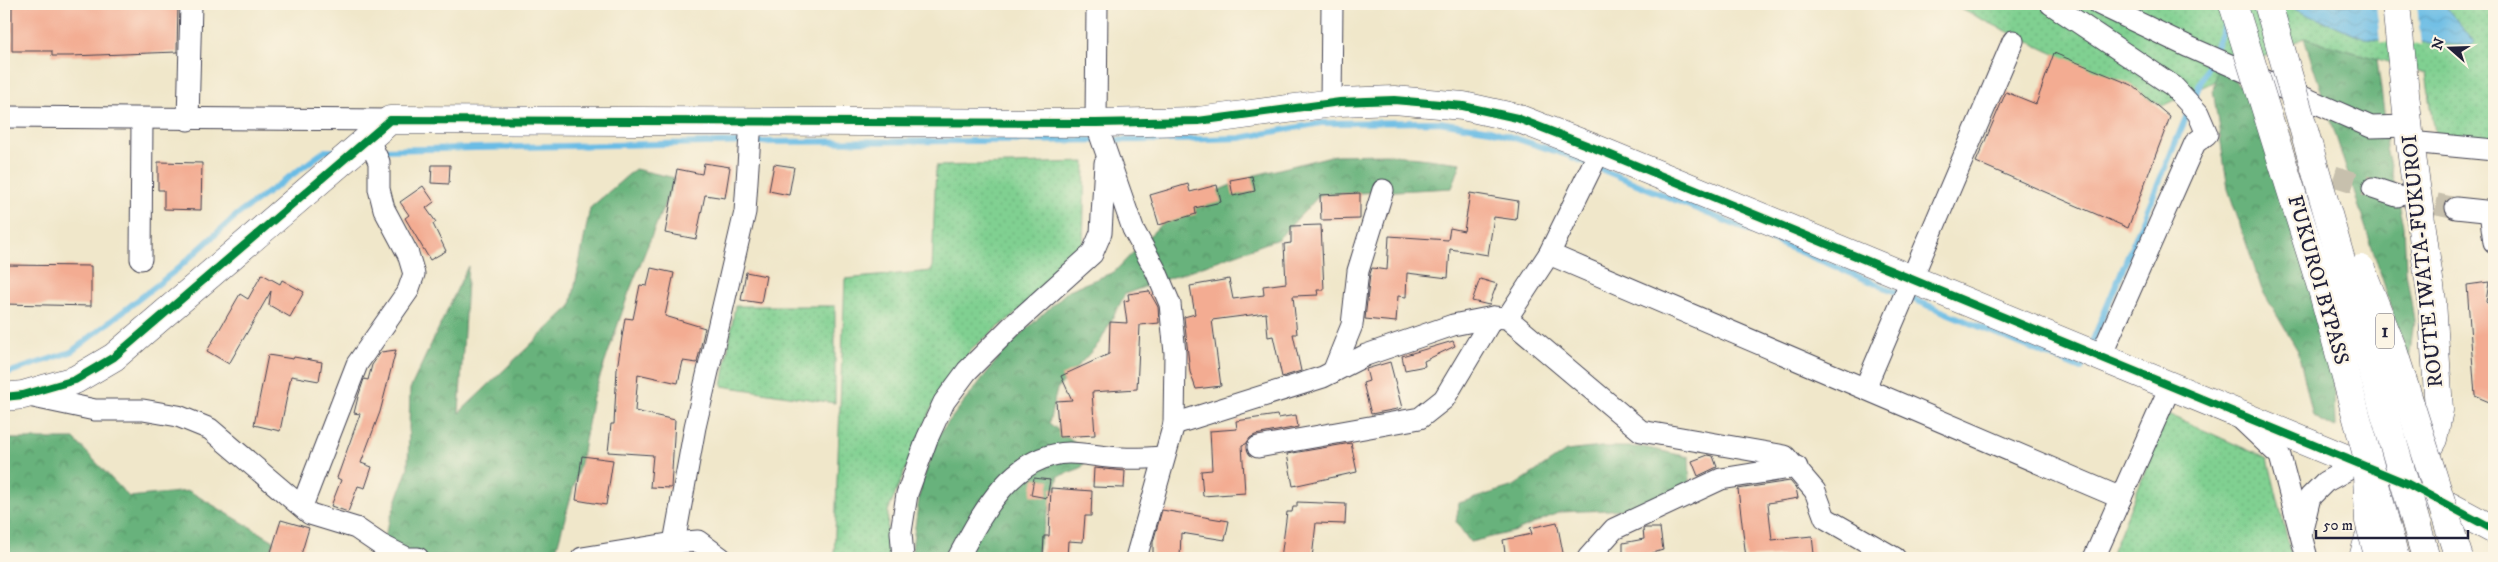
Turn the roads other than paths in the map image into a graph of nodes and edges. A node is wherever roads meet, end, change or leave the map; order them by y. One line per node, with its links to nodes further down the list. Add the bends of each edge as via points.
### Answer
1 (191, 4): 14 (street)
2 (1097, 4): 17 (street)
3 (1332, 4): 10 (street)
4 (2051, 4): 33 (street, via 2173,86 2198,113 2207,134 2195,143)
5 (2099, 4): 18 (street, via 2371,126)
6 (2233, 4): 42 (main road, FUKUROI BYPASS, bridge, via 2324,293)
7 (2268, 4): 11 (main road, FUKUROI BYPASS / 1, bridge)
8 (2396, 4): 18 (main road, ROUTE IWATA-FUKUROI)
9 (2013, 41): 31 (street)
10 (1331, 103): 17 (main road, via 1198,121); 22 (main road, via 1394,100 1463,106 1517,118)
11 (2298, 109): 63 (main road, FUKUROI BYPASS / 1, bridge); 64 (main road, 1, bridge, via 2392,350)
12 (4, 117): 13 (street)
13 (142, 119): 14 (street); 30 (street)
14 (188, 120): 15 (street)
15 (390, 120): 16 (main road); 19 (main road)
16 (751, 120): 17 (main road); 49 (street, via 745,212 696,427)
17 (1096, 123): 20 (street)
18 (2408, 126): 21 (street); 44 (main road, ROUTE IWATA-FUKUROI, via 2432,301 2440,410 2432,439)
19 (368, 138): 37 (main road, via 114,357 75,380); 46 (street, via 379,162 379,189 384,209 408,254 414,274 408,291 357,364)
20 (1106, 150): 39 (street, via 1133,229 1170,304 1175,353); 53 (street, via 1101,233 1092,254 973,364 944,402 907,494 901,532)
21 (2494, 150)
22 (1599, 152): 29 (street); 31 (main road)
23 (2373, 188): 25 (street)
24 (1383, 190): 34 (street, via 1358,271 1352,325)
25 (2397, 196)
26 (2456, 208): 27 (street)
27 (2492, 212): 28 (street)
28 (2494, 242)
29 (1549, 254): 32 (street); 36 (street)
30 (141, 259)
31 (1911, 280): 33 (main road); 36 (street)
32 (1500, 317): 34 (street, via 1453,326 1366,355); 40 (street, via 1444,399 1420,418); 43 (street, via 1641,431 1785,456)
33 (2100, 358): 35 (main road)
34 (1333, 372): 39 (street)
35 (2170, 387): 38 (main road); 45 (street)
36 (1865, 388): 45 (street)
37 (14, 396): 46 (street, via 95,410 143,410 210,429)
38 (2238, 416): 42 (main road); 48 (street, via 2280,456)
39 (1174, 424): 41 (street)
40 (1258, 447)
41 (1164, 457): 54 (street, via 1122,458 1067,453 1042,459 1014,474 991,503); 55 (street)
42 (2362, 460): 44 (main road); 48 (street, via 2325,482 2310,498); 61 (main road, bridge, via 2369,521); 62 (main road, FUKUROI BYPASS, bridge)
43 (1797, 467): 56 (street, via 1720,479 1614,529); 57 (street, via 1815,491 1825,518)
44 (2408, 484): 47 (main road); 60 (main road, ROUTE IWATA-FUKUROI, via 2370,534)
45 (2121, 498): 58 (street)
46 (302, 506): 50 (street, via 310,514 356,528 407,558)
47 (2494, 530)
48 (2301, 532): 59 (street)
49 (674, 543): 51 (street); 52 (street, via 698,541)
50 (418, 558)
51 (582, 558)
52 (721, 558)
53 (903, 558)
54 (958, 558)
55 (1136, 558)
56 (1588, 558)
57 (1895, 558)
58 (2094, 558)
59 (2307, 558)
60 (2363, 558)
61 (2380, 558)
62 (2395, 558)
63 (2426, 558)
64 (2459, 558)

